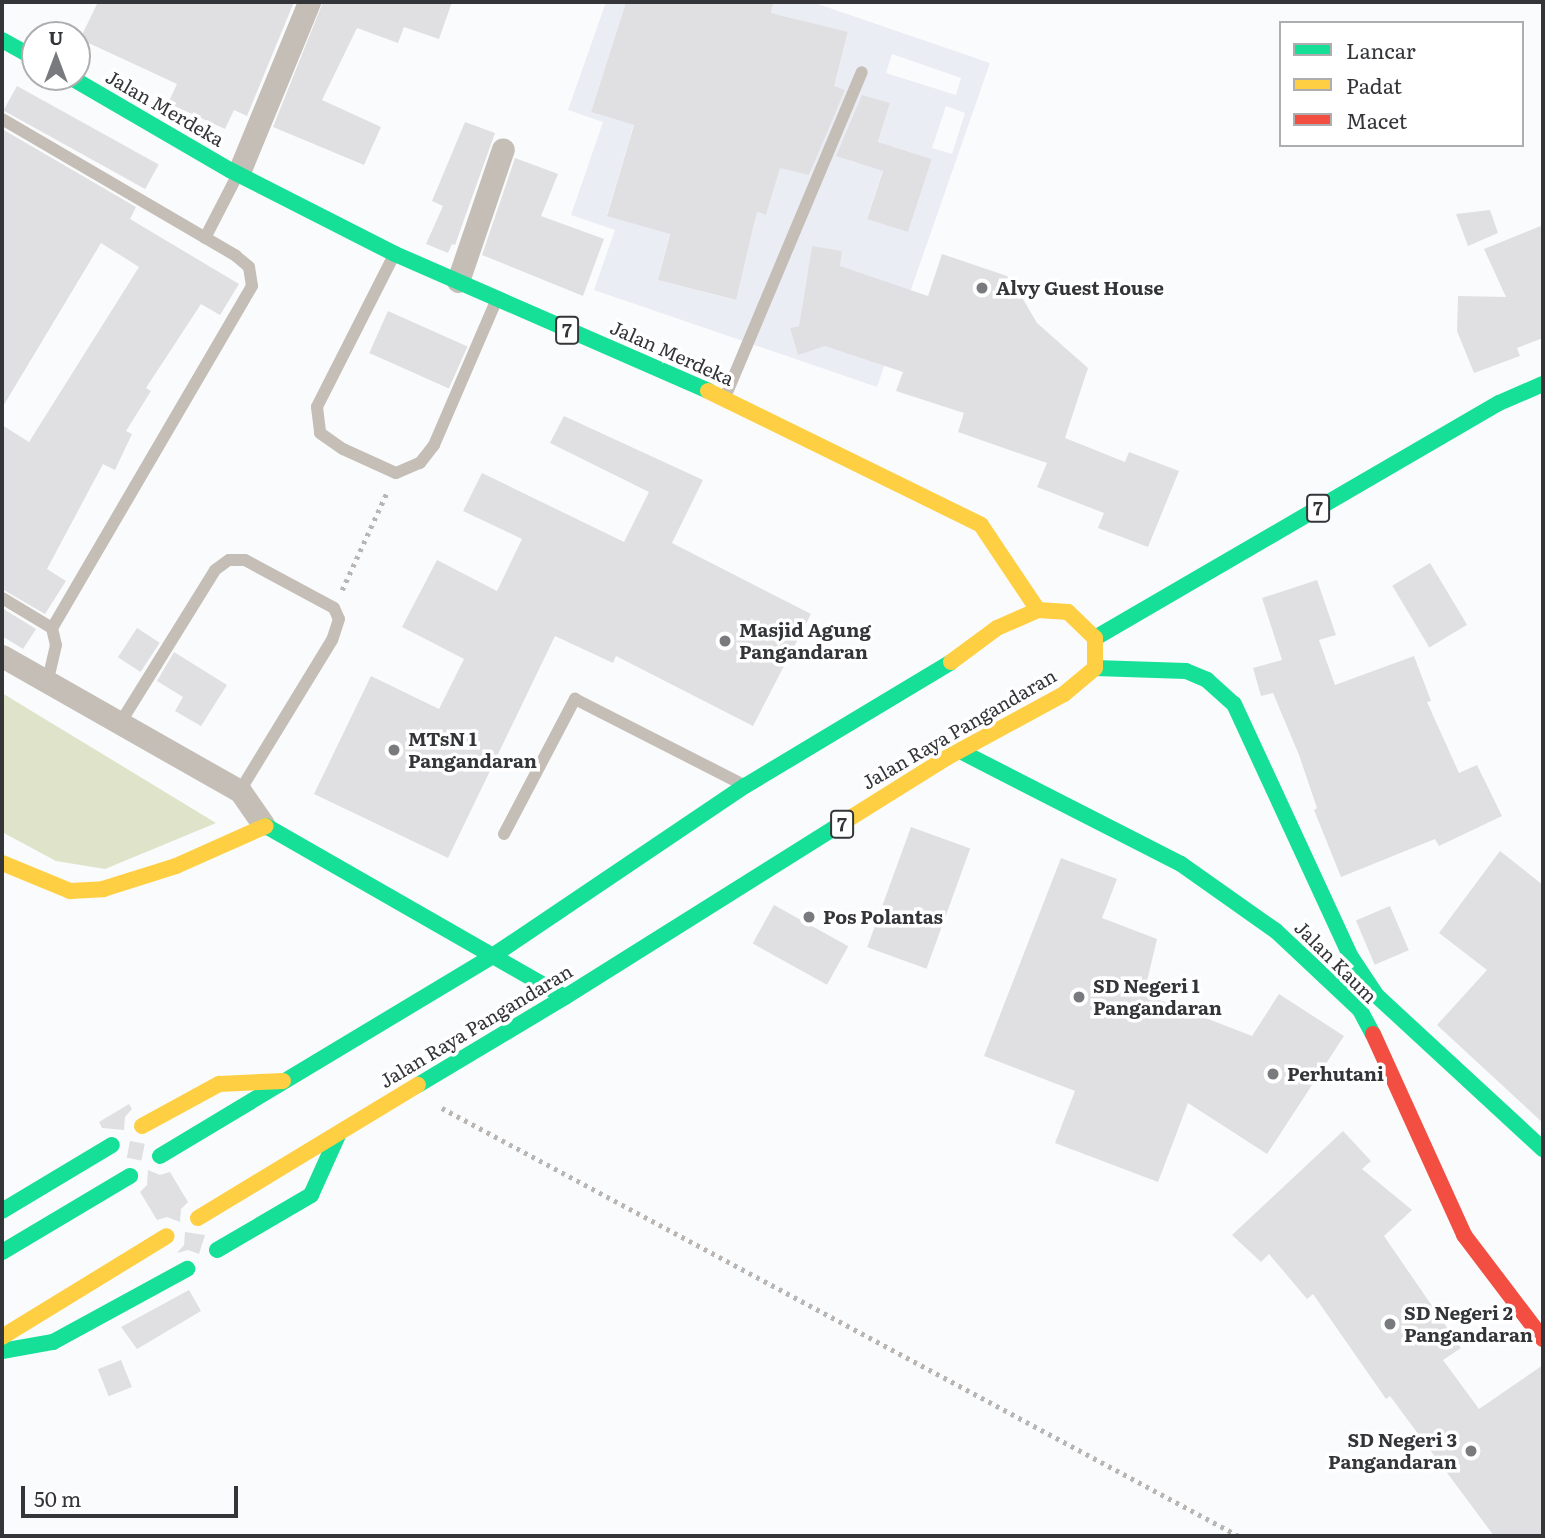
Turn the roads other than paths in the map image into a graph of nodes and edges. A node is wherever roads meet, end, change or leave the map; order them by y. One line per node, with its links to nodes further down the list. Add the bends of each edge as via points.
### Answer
1 (309, 2): 8 (street)
2 (2, 40): 3 (main road)
3 (21, 50)
4 (862, 72): 14 (lane)
5 (91, 89): 8 (main road, Jalan Merdeka / 7)
6 (2, 120): 9 (lane)
7 (503, 149): 11 (street)
8 (239, 172): 9 (lane); 10 (main road, Jalan Merdeka / 7)
9 (205, 238): 17 (lane, via 249,267 252,286)
10 (395, 254): 11 (main road, Jalan Merdeka / 7); 12 (lane, via 317,407 320,433 396,473 420,463 434,445)
11 (458, 281): 12 (main road, Jalan Merdeka / 7)
12 (497, 299): 14 (main road, Jalan Merdeka / 7)
13 (1543, 384): 18 (main road, 7, via 1499,403)
14 (724, 399): 16 (main road, Jalan Merdeka / 7, via 981,525)
15 (2, 598): 17 (lane)
16 (1038, 610): 18 (main road, via 1068,612); 24 (main road, via 997,628 947,665)
17 (52, 628): 21 (lane, via 56,645)
18 (1095, 638): 20 (main road)
19 (2, 656): 21 (street)
20 (1095, 668): 23 (main road, Jalan Raya Pangandaran / 7, via 1064,694); 35 (main road, Jalan Kaum, via 1186,671 1207,680 1234,704 1351,957 1377,996)
21 (47, 683): 22 (street)
22 (119, 725): 25 (street); 25 (lane, via 215,570 229,561 245,561 334,608 339,619 331,640)
23 (960, 751): 30 (main road, Jalan Raya Pangandaran / 7); 45 (main road, Jalan Kaum, via 1181,864 1276,931 1360,1010 1389,1064 1464,1235)
24 (745, 786): 27 (lane, via 575,699); 29 (main road)
25 (240, 791): 26 (street)
26 (263, 824): 28 (main road, via 176,866 103,889 70,891); 29 (main road)
27 (504, 834)
28 (2, 863)
29 (494, 955): 30 (main road); 31 (main road)
30 (565, 997): 33 (main road, Jalan Raya Pangandaran)
31 (286, 1081): 32 (main road, via 219,1084); 36 (main road)
32 (142, 1126)
33 (339, 1133): 39 (main road, Jalan Raya Pangandaran); 41 (main road, via 311,1195)
34 (112, 1144): 38 (main road)
35 (1543, 1149)
36 (160, 1156)
37 (130, 1176): 42 (main road)
38 (2, 1211)
39 (198, 1218)
40 (167, 1236): 44 (main road)
41 (217, 1250)
42 (2, 1252)
43 (187, 1269): 46 (main road, via 53,1342)
44 (2, 1337)
45 (1543, 1339)
46 (2, 1351)

